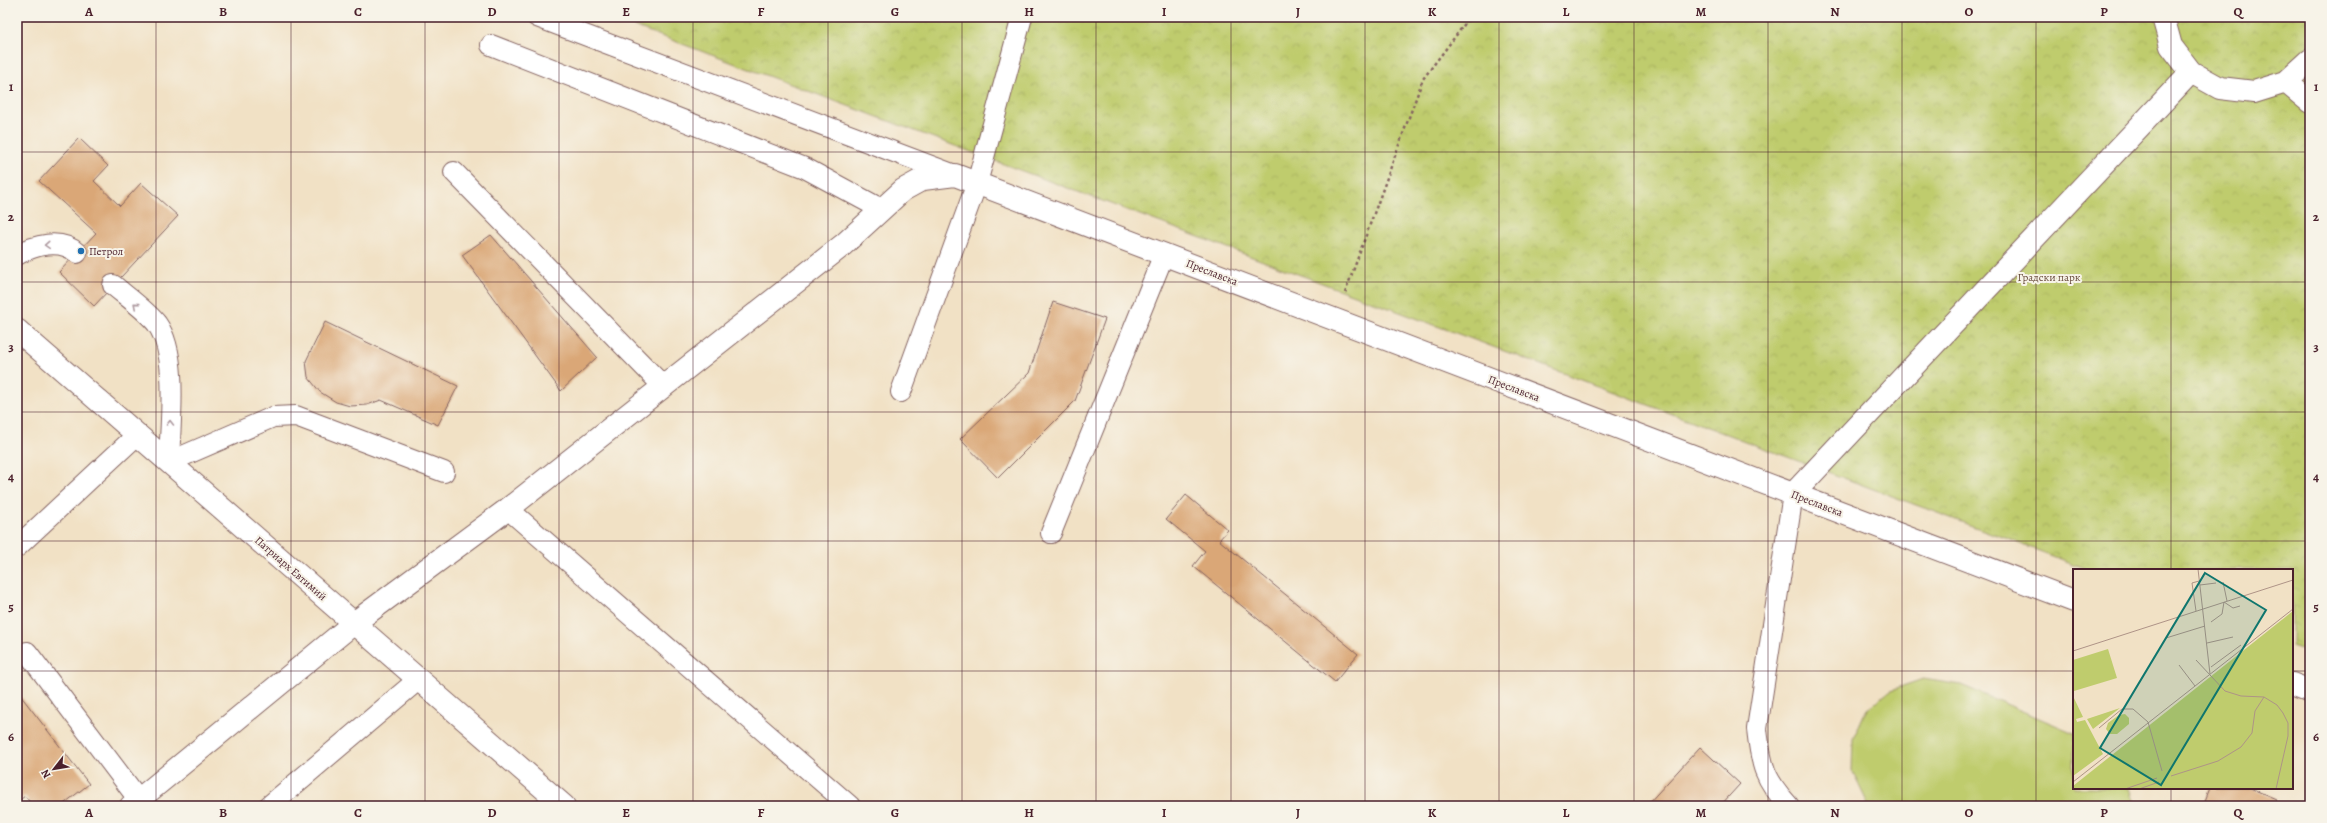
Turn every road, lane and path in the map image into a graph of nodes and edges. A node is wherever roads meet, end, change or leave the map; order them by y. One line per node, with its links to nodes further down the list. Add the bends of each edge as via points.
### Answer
1 (537, 17): 11 (lane)
2 (1022, 17): 12 (lane)
3 (1470, 17): 18 (path, via 1423,79)
4 (2163, 17): 7 (street, via 2171,46)
5 (491, 45): 13 (lane, via 805,168)
6 (2310, 60): 8 (street)
7 (2191, 72): 8 (street, via 2220,88 2254,92); 25 (street)
8 (2286, 82): 9 (street)
9 (2310, 102)
10 (454, 172): 20 (lane)
11 (954, 175): 12 (street, Преславска); 13 (street, via 923,179 903,190)
12 (977, 183): 15 (street, Преславска); 21 (lane)
13 (881, 209): 20 (street, via 843,245)
14 (77, 253): 16 (lane, one-way to 16, via 70,246 46,244)
15 (1164, 254): 18 (street, Преславска); 27 (lane)
16 (17, 255)
17 (113, 285): 23 (lane, one-way to 17, via 170,358 166,341 156,323)
18 (1336, 319): 25 (street, Преславска)
19 (17, 330): 22 (street, Патриарх Евтимий)
20 (664, 387): 26 (street)
21 (901, 392)
22 (137, 435): 23 (street, Патриарх Евтимий); 28 (lane)
23 (169, 462): 24 (lane, via 273,418 296,416); 30 (street, Патриарх Евтимий)
24 (444, 472)
25 (1793, 494): 29 (street, Преславска); 39 (lane, via 1757,729 1761,758 1772,788)
26 (508, 509): 30 (street); 38 (lane)
27 (1051, 533)
28 (17, 547)
29 (2073, 601)
30 (354, 622): 32 (street, Патриарх Евтимий); 35 (street)
31 (27, 652): 35 (lane)
32 (419, 679): 36 (lane); 37 (street, Патриарх Евтимий)
33 (2293, 684): 34 (street)
34 (2310, 691)
35 (135, 803)
36 (269, 806)
37 (564, 806)
38 (850, 806)
39 (1789, 806)

